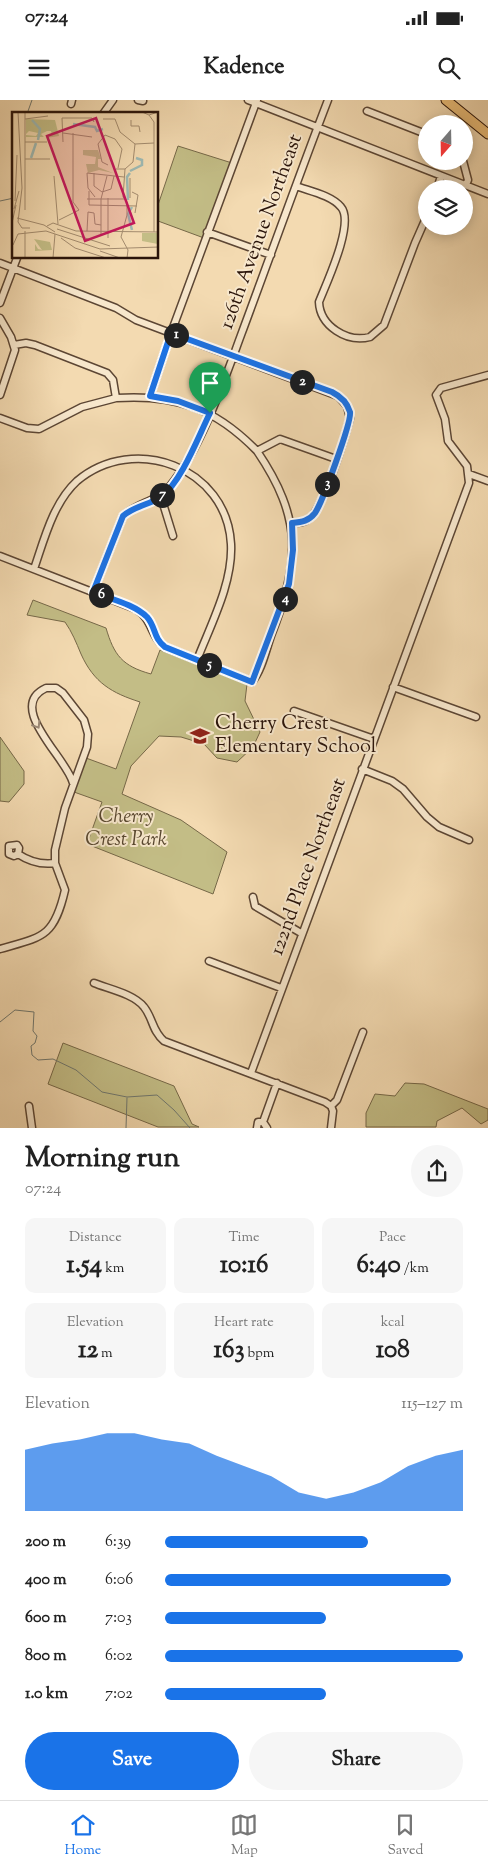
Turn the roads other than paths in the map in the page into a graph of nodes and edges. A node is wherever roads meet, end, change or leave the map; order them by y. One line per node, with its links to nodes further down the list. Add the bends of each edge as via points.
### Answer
1 (113, 100): 7 (street)
2 (248, 100): 5 (street)
3 (328, 100): 8 (street, 126th Avenue Northeast)
4 (446, 100): 10 (highway)
5 (256, 101): 8 (street); 17 (street)
6 (367, 111): 9 (street)
7 (104, 112)
8 (318, 127): 11 (street); 14 (street, 126th Avenue Northeast)
9 (418, 131)
10 (488, 134)
11 (441, 176): 12 (street); 13 (street)
12 (440, 180)
13 (451, 180)
14 (296, 186): 18 (street, via 332,200 343,210 345,227 319,302 321,316 336,330 353,337 365,338 384,325); 19 (street, 126th Avenue Northeast)
15 (473, 189): 16 (street)
16 (488, 194)
17 (207, 232): 19 (street); 25 (street)
18 (418, 235)
19 (270, 255): 27 (street, 126th Avenue Northeast)
20 (17, 259): 22 (street)
21 (0, 263): 22 (street)
22 (13, 268): 23 (street); 25 (street)
23 (0, 303)
24 (0, 318): 26 (street)
25 (171, 333): 27 (street); 30 (street)
26 (14, 345): 29 (street, via 14,355); 31 (street, via 34,345 104,371 113,380)
27 (233, 356): 32 (street, 126th Avenue Northeast); 35 (street, via 338,396 347,406 350,418)
28 (488, 375): 37 (street, via 441,388 436,395 448,441 467,466)
29 (0, 395)
30 (150, 396): 31 (street); 32 (street, via 178,401)
31 (116, 398): 33 (street, via 82,407 45,428 27,428)
32 (210, 413): 34 (street); 36 (street, 126th Avenue Northeast)
33 (0, 418)
34 (257, 451): 35 (street, via 280,439); 40 (street, via 272,473)
35 (336, 459): 40 (street, via 316,512 303,522)
36 (182, 468): 39 (street, 126th Avenue Northeast); 43 (street, via 161,460 134,458 105,464 76,482 57,510); 45 (street, via 214,497 230,532 228,577)
37 (469, 474): 38 (street); 46 (street, 122nd Place Northeast, via 464,496)
38 (488, 481)
39 (161, 497): 41 (street); 44 (street, via 123,516)
40 (292, 523): 45 (street, via 289,584 252,682)
41 (173, 536)
42 (0, 556): 43 (street)
43 (34, 569): 44 (street)
44 (93, 592): 45 (street, via 136,609 150,622 159,642)
45 (197, 660)
46 (393, 687): 48 (street); 49 (street, 122nd Place Northeast)
47 (294, 711): 49 (street)
48 (476, 717)
49 (374, 739): 52 (street, 122nd Place Northeast)
50 (81, 764): 51 (street); 51 (street, one-way to 51, via 88,742 84,720 63,693 56,688 46,688 35,698 32,718); 53 (street)
51 (67, 767): 53 (street)
52 (362, 769): 54 (street, via 392,781 433,822); 58 (street, 122nd Place Northeast)
53 (73, 783): 56 (street, via 60,826)
54 (470, 840)
55 (18, 854): 56 (street, via 39,864)
56 (55, 863): 59 (street, via 65,890 47,934)
57 (253, 897): 58 (street, via 255,906)
58 (302, 934): 62 (street, 122nd Place Northeast)
59 (0, 949)
60 (209, 961): 62 (street)
61 (94, 983): 64 (street, via 139,1002 148,1012 158,1036 164,1040)
62 (281, 988): 64 (street, 122nd Place Northeast)
63 (363, 1032): 67 (street, via 337,1100)
64 (251, 1073): 65 (street)
65 (277, 1083): 67 (street); 68 (street)
66 (29, 1106): 69 (street)
67 (331, 1106): 71 (street)
68 (268, 1126): 70 (street, via 258,1122)
69 (32, 1128)
70 (257, 1128)
71 (331, 1128)

